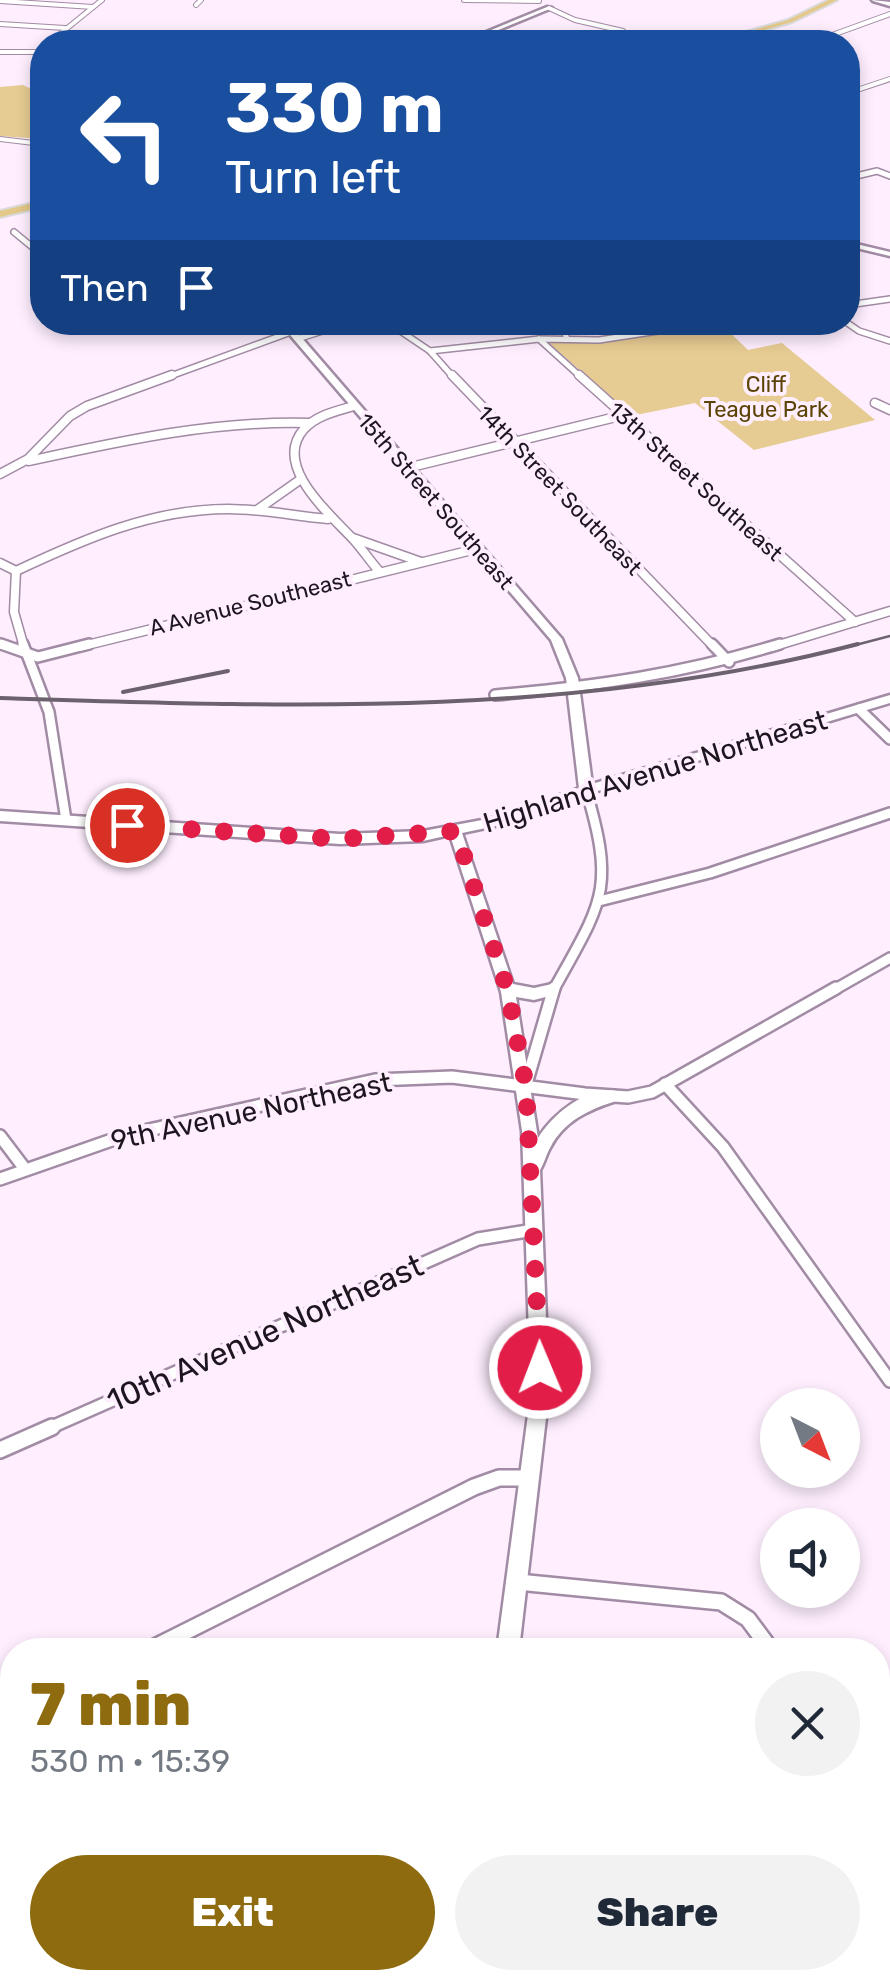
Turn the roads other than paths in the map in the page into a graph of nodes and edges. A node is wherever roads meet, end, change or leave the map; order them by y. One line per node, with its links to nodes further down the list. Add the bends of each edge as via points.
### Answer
1 (102, 0): 9 (street)
2 (464, 0): 6 (street)
3 (834, 0): 16 (main road)
4 (876, 0): 8 (main road)
5 (0, 1): 9 (street)
6 (539, 1): 10 (main road)
7 (844, 4): 17 (main road)
8 (890, 4)
9 (93, 7): 13 (street)
10 (550, 8): 14 (main road); 15 (street)
11 (890, 14): 18 (street)
12 (0, 24): 13 (street)
13 (65, 28)
14 (495, 30)
15 (620, 30)
16 (758, 30)
17 (783, 30)
18 (846, 30)
19 (0, 52): 20 (street)
20 (30, 53)
21 (890, 79): 22 (street)
22 (860, 89)
23 (0, 139): 24 (street)
24 (30, 143)
25 (860, 175): 26 (street)
26 (890, 176)
27 (30, 199): 28 (main road)
28 (0, 206)
29 (30, 207): 30 (main road)
30 (0, 214)
31 (14, 232): 32 (street)
32 (30, 245)
33 (860, 247): 34 (main road)
34 (890, 254)
35 (890, 299): 36 (street)
36 (860, 303)
37 (860, 333): 45 (street)
38 (298, 335): 42 (street)
39 (407, 335): 46 (street, 14th Street Southeast)
40 (566, 335): 44 (street)
41 (633, 335): 44 (street)
42 (294, 336): 48 (main road, 15th Street Southeast); 53 (street, via 77,411)
43 (539, 339): 44 (street); 46 (street); 50 (street, 13th Street Southeast)
44 (567, 339)
45 (890, 341)
46 (430, 351): 52 (street, 14th Street Southeast)
47 (874, 404): 49 (street)
48 (354, 406): 51 (street); 54 (main road, 15th Street Southeast)
49 (890, 410)
50 (620, 416): 52 (street); 66 (street, 13th Street Southeast)
51 (310, 423): 53 (street, via 143,436); 56 (street, via 295,448)
52 (512, 441): 54 (street); 69 (street, 14th Street Southeast)
53 (20, 464): 55 (street)
54 (407, 468): 60 (main road, 15th Street Southeast)
55 (0, 474)
56 (301, 479): 57 (street); 58 (street)
57 (256, 511): 58 (street); 63 (street, via 191,511 117,526)
58 (328, 520): 59 (street)
59 (353, 538): 61 (street); 64 (street)
60 (476, 549): 61 (street, A Avenue Southeast); 70 (main road, 15th Street Southeast, via 556,639)
61 (422, 562): 64 (street, A Avenue Southeast)
62 (0, 563): 63 (street)
63 (16, 571): 68 (street, via 12,617)
64 (379, 571): 68 (street, A Avenue Southeast, via 38,658)
65 (890, 611): 66 (street)
66 (855, 622): 69 (street)
67 (0, 644): 68 (street)
68 (25, 654): 78 (street, via 45,698)
69 (729, 662): 70 (street)
70 (573, 686): 71 (street); 75 (main road, 15th Street Southeast)
71 (494, 695)
72 (890, 700): 73 (main road, Highland Avenue Northeast)
73 (859, 709): 74 (street); 75 (main road, Highland Avenue Northeast)
74 (890, 739)
75 (586, 790): 79 (main road, Highland Avenue Northeast); 80 (street, via 604,858)
76 (890, 814): 80 (street, via 710,873)
77 (0, 816): 78 (main road, Highland Avenue Northeast)
78 (66, 820): 79 (main road, Highland Avenue Northeast, via 340,839)
79 (456, 831): 82 (main road)
80 (600, 900): 83 (street)
81 (890, 958): 84 (street, 9th Avenue Northeast)
82 (507, 989): 83 (main road); 85 (main road)
83 (552, 990): 85 (street)
84 (665, 1084): 86 (street, 9th Avenue Northeast, via 637,1096); 92 (street, via 731,1158)
85 (526, 1086): 86 (street, 9th Avenue Northeast); 88 (street, 9th Avenue Northeast, via 452,1078 374,1080 126,1136); 89 (main road)
86 (610, 1096): 89 (main road, via 586,1102 554,1126)
87 (0, 1136): 88 (street)
88 (25, 1169): 90 (street, 9th Avenue Northeast)
89 (533, 1174): 91 (main road)
90 (0, 1179)
91 (534, 1230): 93 (street, 10th Avenue Northeast, via 478,1239); 94 (main road, via 540,1368)
92 (890, 1381)
93 (0, 1450)
94 (531, 1478): 95 (main road); 96 (street, via 499,1478 474,1488)
95 (517, 1582): 97 (main road); 98 (street, via 721,1602 748,1619)
96 (173, 1638)
97 (510, 1638)
98 (762, 1638)

